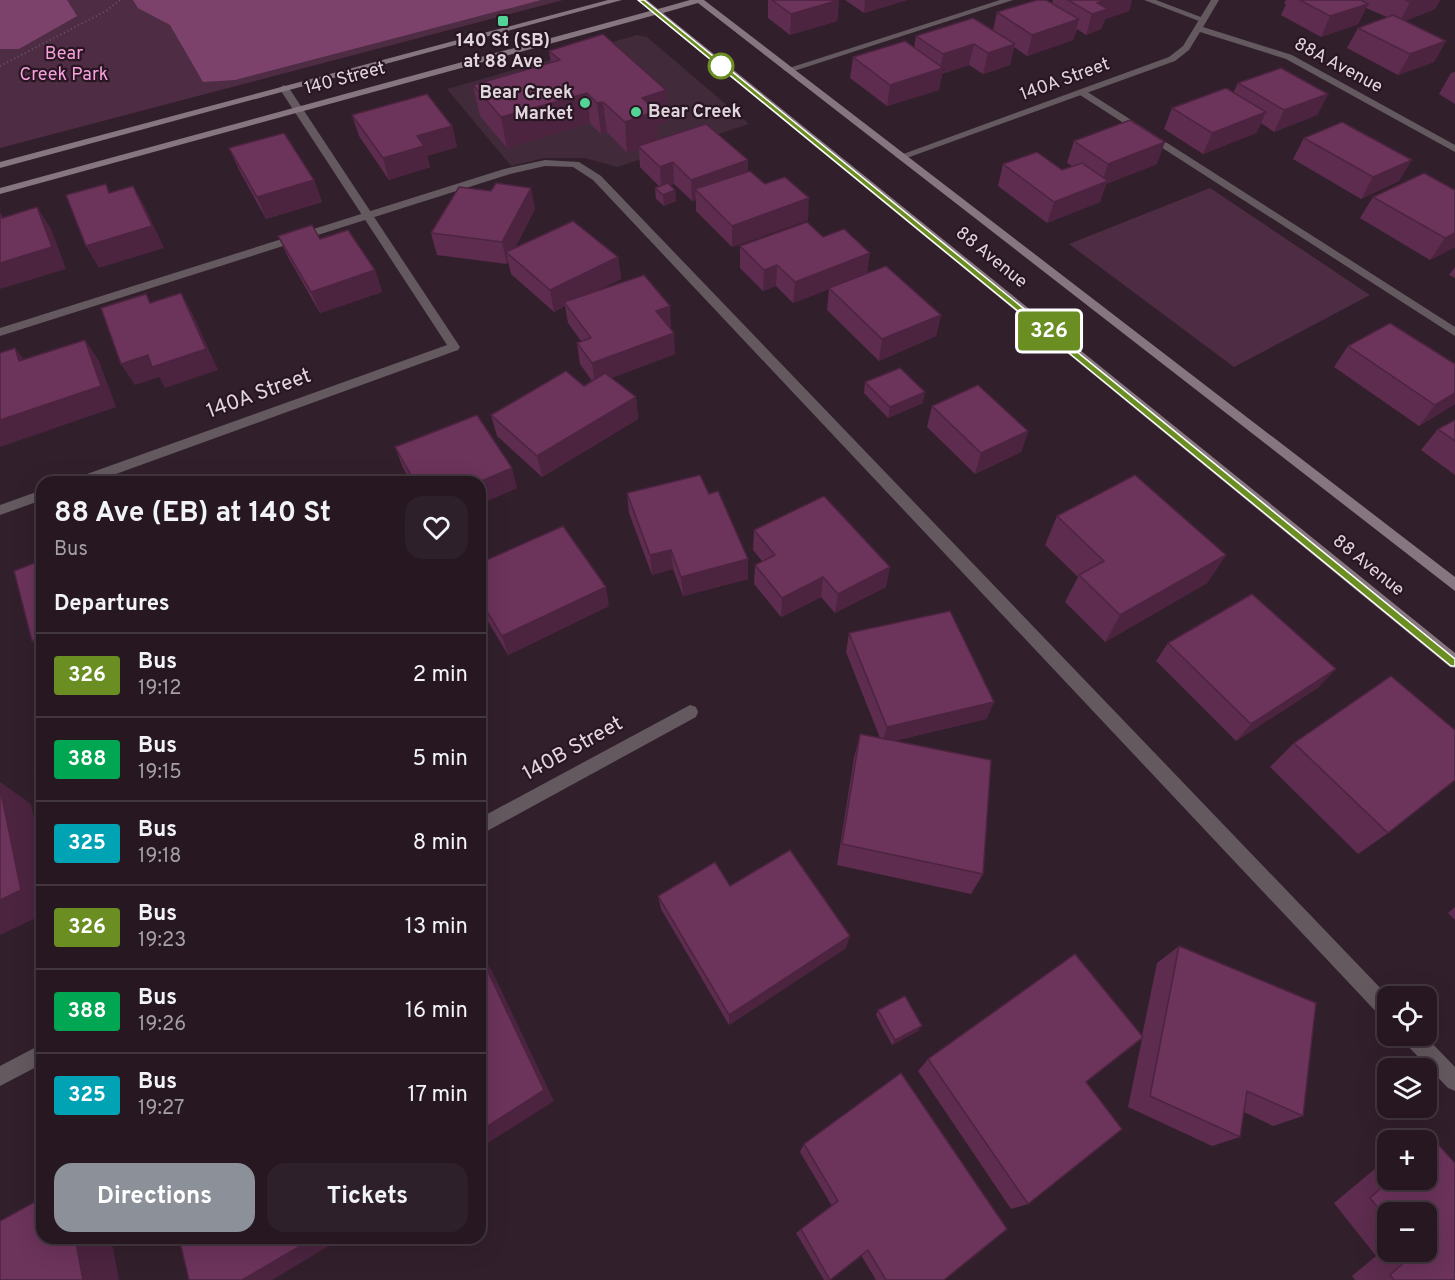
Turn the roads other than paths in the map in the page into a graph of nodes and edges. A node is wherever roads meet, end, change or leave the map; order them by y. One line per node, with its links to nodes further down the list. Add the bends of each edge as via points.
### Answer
1 (618, 0): 10 (main road, 140 Street)
2 (642, 0): 7 (main road, 88 Avenue)
3 (699, 0): 7 (main road, 140 Street); 9 (main road, 88 Avenue)
4 (1009, 0): 9 (street)
5 (1148, 0): 8 (street, 88A Avenue)
6 (1215, 0): 8 (street, 140A Street)
7 (656, 12): 12 (main road, 140 Street); 24 (main road, 88 Avenue)
8 (1201, 24): 11 (street, 140A Street, via 1186,48 1172,59); 13 (street, 88A Avenue, via 1288,57)
9 (788, 70): 14 (main road, 88 Avenue)
10 (284, 88): 12 (street); 15 (main road, 140 Street)
11 (1083, 93): 14 (street, 140A Street); 19 (street)
12 (298, 109): 16 (main road, 140 Street); 17 (street)
13 (1455, 149)
14 (900, 157): 23 (main road, 88 Avenue)
15 (0, 165)
16 (0, 191)
17 (369, 216): 18 (street); 20 (street, 140A Street, via 454,347); 27 (street, via 508,171 545,163 575,164 597,178)
18 (0, 332)
19 (1455, 332)
20 (95, 476)
21 (36, 497): 22 (street)
22 (0, 510)
23 (1455, 585)
24 (1455, 662)
25 (690, 712): 26 (street, 140B Street)
26 (486, 824)
27 (1377, 998)
28 (1422, 1046): 31 (street)
29 (36, 1057): 30 (street)
30 (0, 1076)
31 (1455, 1081)

